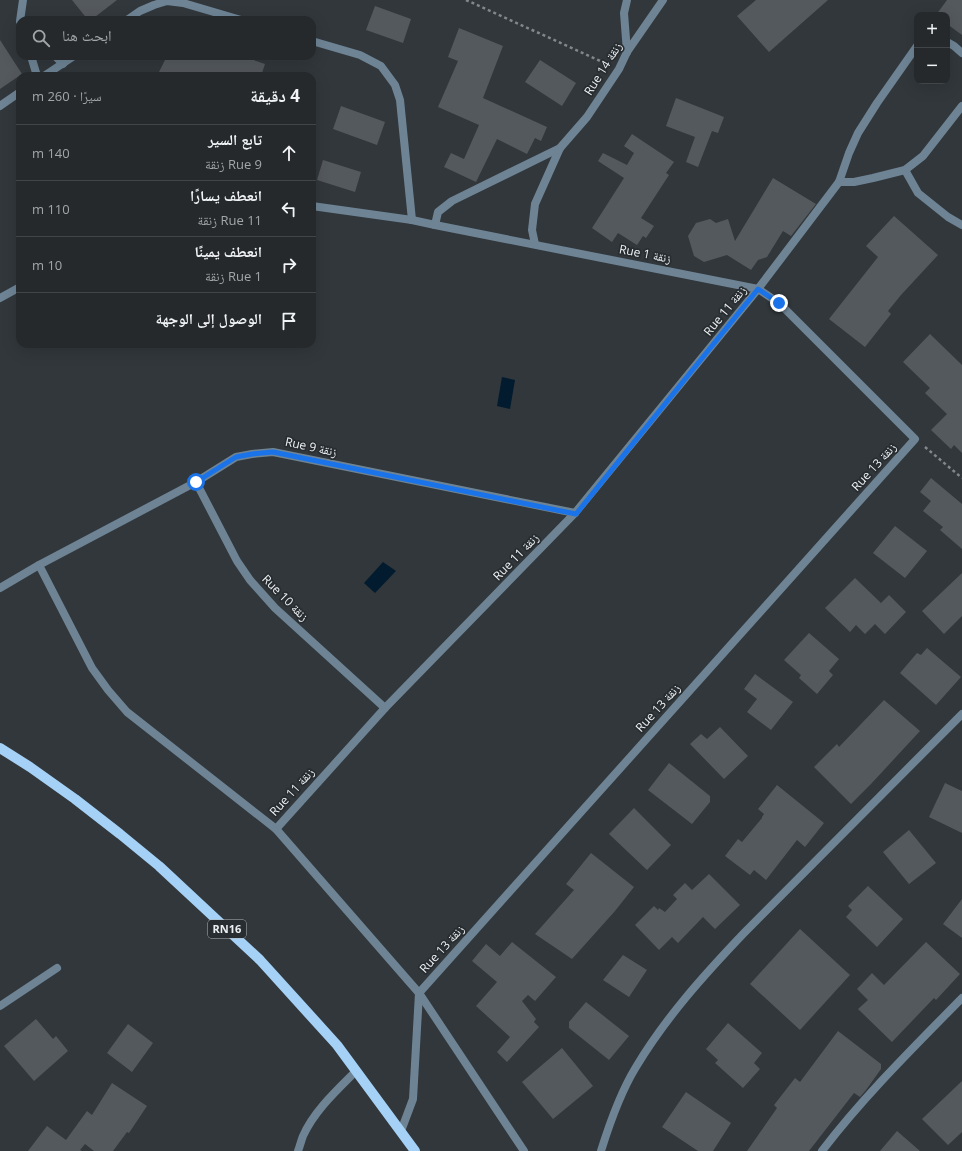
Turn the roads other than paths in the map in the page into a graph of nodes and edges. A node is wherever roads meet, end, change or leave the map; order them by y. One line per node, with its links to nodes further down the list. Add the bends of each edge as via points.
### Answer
1 (23, 0): 4 (street)
2 (627, 0): 10 (street, via 624,13)
3 (663, 0): 10 (street, Rue 14 زنقة)
4 (21, 16)
5 (133, 16): 6 (street, via 167,1 183,2)
6 (228, 16)
7 (316, 42): 25 (street, via 360,55 381,66 395,85 400,100)
8 (950, 44): 11 (street)
9 (916, 48): 23 (street, Rue 11 زنقة, via 858,133)
10 (627, 52): 21 (street, Rue 14 زنقة, via 619,69 587,117)
11 (962, 52)
12 (32, 60): 16 (street)
13 (59, 60): 15 (street)
14 (68, 60): 15 (street)
15 (63, 64): 17 (street)
16 (36, 72)
17 (50, 72)
18 (16, 95): 19 (street)
19 (0, 106)
20 (962, 106): 22 (street, via 923,156)
21 (560, 148): 26 (street, Rue 14 زنقة, via 452,201 438,212); 28 (street, Rue 14 زنقة, via 534,204 532,230)
22 (905, 170): 23 (street, via 854,182); 27 (street, via 918,193)
23 (839, 182): 30 (street, Rue 11 زنقة)
24 (316, 207): 25 (street, Rue 1 زنقة)
25 (412, 220): 26 (street, Rue 1 زنقة)
26 (436, 225): 28 (street, Rue 1 زنقة)
27 (962, 225)
28 (535, 244): 30 (street, Rue 1 زنقة)
29 (16, 289): 31 (street)
30 (758, 289): 32 (street, Rue 1 زنقة, via 779,303); 34 (street, Rue 11 زنقة)
31 (0, 298)
32 (915, 439): 42 (street, Rue 13 زنقة)
33 (196, 482): 34 (street, Rue 9 زنقة, via 236,457 273,452); 35 (street, Rue 9 زنقة); 37 (street, Rue 10 زنقة, via 237,561 250,580 275,608)
34 (576, 514): 37 (street, Rue 11 زنقة)
35 (39, 565): 36 (street, Rue 9 زنقة); 40 (street, via 92,668 127,712)
36 (0, 588)
37 (385, 708): 40 (street, Rue 11 زنقة)
38 (962, 714): 50 (street, via 744,933 680,1004 635,1068 618,1103)
39 (0, 748): 45 (main road, RN16, via 75,799 180,886 260,960 337,1045)
40 (276, 829): 42 (street)
41 (57, 968): 44 (street)
42 (419, 992): 46 (street, via 413,1098); 49 (street)
43 (962, 998): 51 (street, via 885,1077)
44 (0, 1006)
45 (356, 1071): 46 (main road, RN16); 47 (street, via 315,1115)
46 (401, 1131): 48 (main road, RN16)
47 (298, 1151)
48 (415, 1151)
49 (524, 1151)
50 (601, 1151)
51 (822, 1151)

